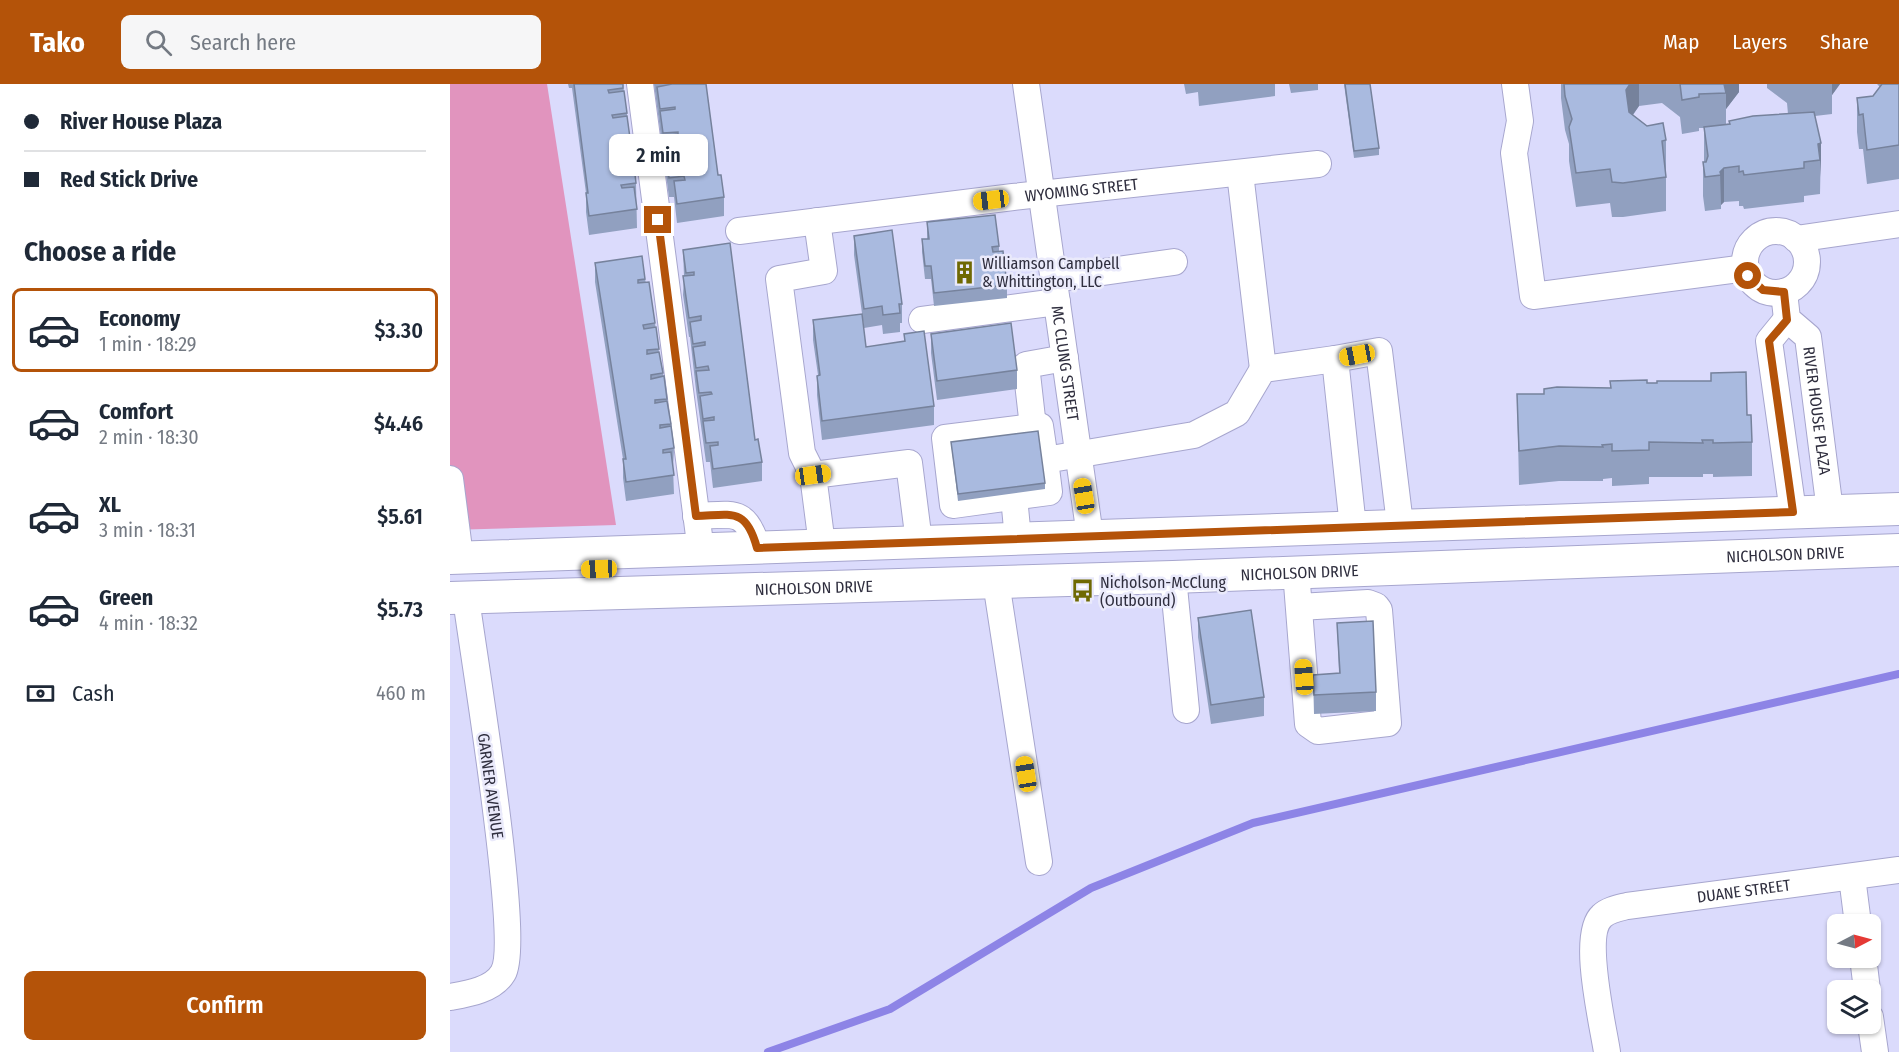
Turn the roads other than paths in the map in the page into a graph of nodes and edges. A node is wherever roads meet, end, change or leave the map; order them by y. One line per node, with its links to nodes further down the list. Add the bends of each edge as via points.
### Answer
1 (640, 84): 29 (street)
2 (1026, 84): 6 (street, MC CLUNG STREET)
3 (1515, 84): 12 (street, via 1520,121 1514,153 1533,296)
4 (1318, 164): 5 (street, WYOMING STREET)
5 (1240, 173): 6 (street, WYOMING STREET); 19 (street)
6 (1043, 195): 7 (street, WYOMING STREET); 13 (street, MC CLUNG STREET)
7 (817, 221): 9 (street, WYOMING STREET); 23 (street, via 824,271 778,279 802,453)
8 (1899, 224): 10 (street)
9 (739, 231)
10 (1796, 239): 12 (street, via 1784,232 1765,233 1750,246); 14 (street, via 1805,252 1806,271 1793,288)
11 (1174, 262): 13 (street)
12 (1746, 268): 14 (street, via 1754,284 1763,290)
13 (1056, 291): 16 (street); 17 (street, MC CLUNG STREET)
14 (1784, 292): 15 (street)
15 (1787, 320): 27 (street, RIVER HOUSE PLAZA, via 1808,337); 28 (street, via 1769,341)
16 (922, 321)
17 (1065, 358): 20 (street, via 1026,365); 21 (street, MC CLUNG STREET)
18 (1335, 359): 19 (street); 30 (street, via 1379,351); 31 (street)
19 (1263, 369): 21 (street, via 1237,413 1194,435)
20 (1018, 432): 22 (street, via 1040,426); 25 (street, via 978,440 945,438 952,505)
21 (1078, 455): 22 (street); 32 (street, MC CLUNG STREET)
22 (1045, 460): 25 (street, via 1049,492)
23 (813, 475): 34 (street, via 909,463); 35 (street)
24 (450, 479): 39 (street)
25 (1017, 495): 33 (street)
26 (1899, 509): 27 (main road)
27 (1830, 511): 28 (main road)
28 (1793, 512): 30 (main road)
29 (696, 516): 36 (street, via 740,517 750,524); 38 (street)
30 (1400, 525): 31 (main road)
31 (1353, 527): 32 (main road)
32 (1090, 536): 33 (main road); 43 (main road, via 1056,555)
33 (1018, 539): 34 (main road)
34 (920, 542): 35 (main road)
35 (822, 545): 36 (main road)
36 (757, 548): 38 (main road)
37 (1899, 550): 40 (main road, NICHOLSON DRIVE)
38 (691, 551): 39 (main road); 44 (main road, via 599,569 511,573)
39 (455, 558)
40 (1296, 571): 41 (main road, NICHOLSON DRIVE); 45 (street)
41 (1173, 577): 42 (main road, NICHOLSON DRIVE); 46 (street)
42 (996, 582): 43 (main road, NICHOLSON DRIVE); 47 (street)
43 (906, 584): 44 (main road, NICHOLSON DRIVE)
44 (458, 598): 51 (street, GARNER AVENUE, via 507,921 508,954 502,973 479,990)
45 (1299, 607): 45 (street, via 1308,724 1318,731 1388,723 1376,606 1368,603)
46 (1185, 710)
47 (1039, 862)
48 (1899, 870): 49 (street, DUANE STREET)
49 (1852, 877): 50 (street); 53 (street, DUANE STREET, via 1627,906 1601,916 1594,926 1593,952)
50 (1857, 914)
51 (450, 997)
52 (1872, 1034): 54 (street)
53 (1607, 1052)
54 (1875, 1052)

